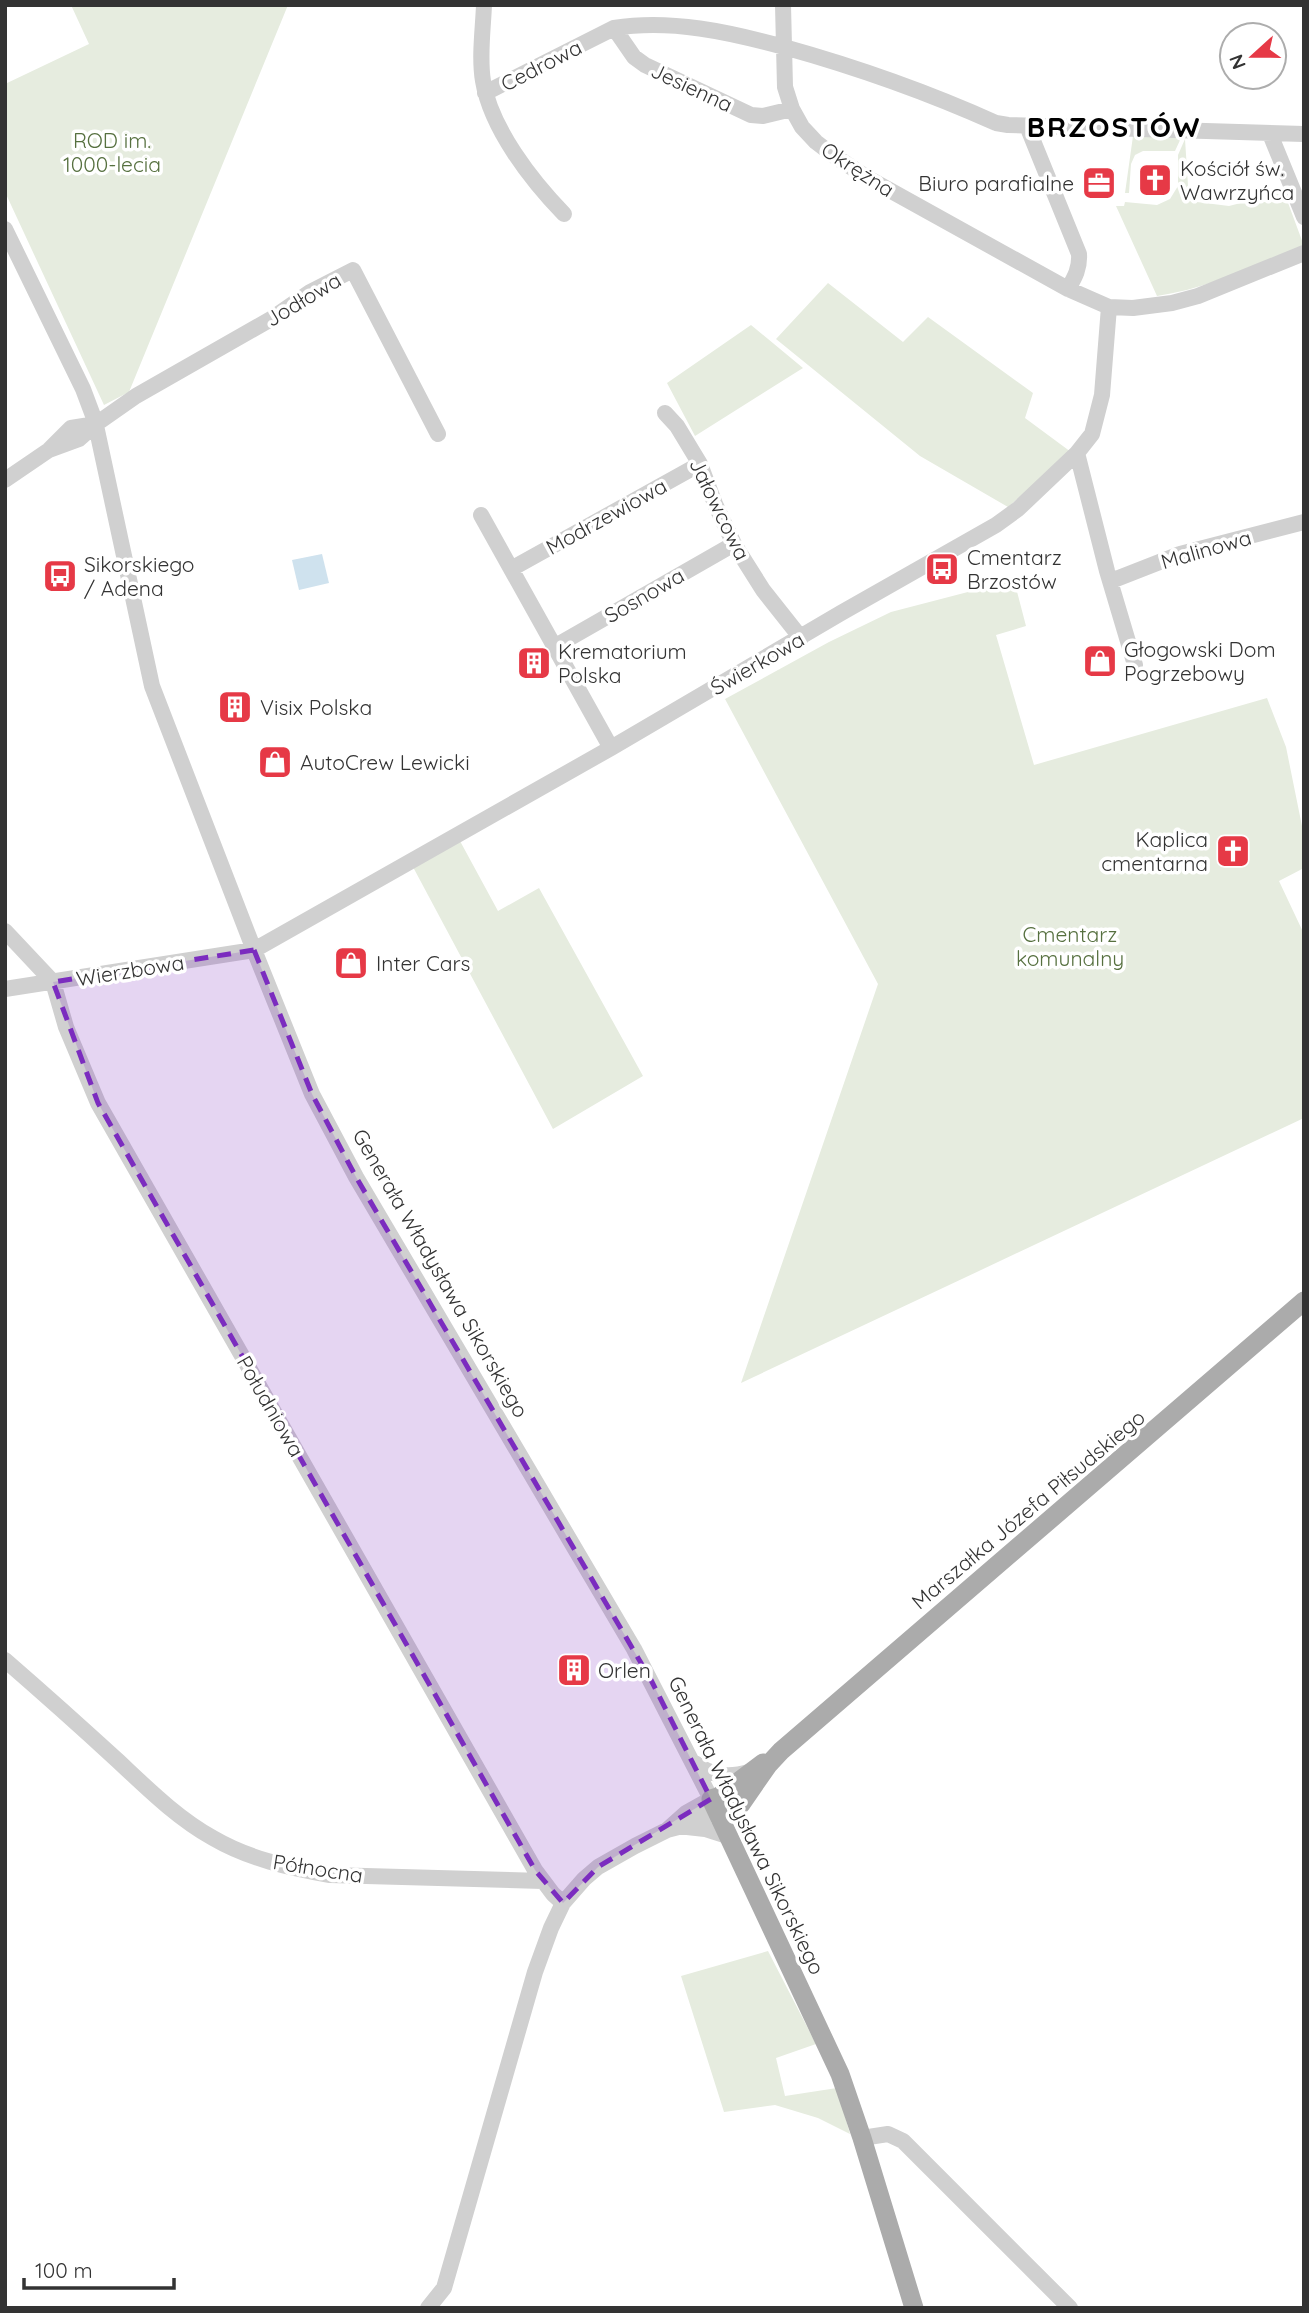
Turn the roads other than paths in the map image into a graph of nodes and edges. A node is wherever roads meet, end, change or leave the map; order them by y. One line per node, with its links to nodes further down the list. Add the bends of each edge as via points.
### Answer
1 (484, 5): 5 (street)
2 (783, 5): 4 (street, Okrężna)
3 (614, 27): 4 (street, via 688,27); 5 (street, Cedrowa); 6 (street, Jesienna, via 645,65 751,115)
4 (785, 47): 6 (street, Okrężna, via 785,87); 7 (street, via 877,75 996,123)
5 (485, 93): 10 (street, Cedrowa, via 528,172)
6 (792, 109): 14 (street, Okrężna, via 816,142 866,177)
7 (1027, 126): 8 (street); 14 (street, via 1079,254 1080,264)
8 (1270, 134): 9 (street); 11 (street)
9 (1304, 134)
10 (564, 214)
11 (1304, 217)
12 (5, 229): 16 (street, Generała Władysława Sikorskiego)
13 (1304, 253): 15 (street, Okrężna, via 1198,296 1133,308)
14 (1069, 289): 15 (street, Okrężna)
15 (1109, 307): 22 (street, Świerkowa, via 1098,414 1092,434)
16 (87, 399): 18 (street, Generała Władysława Sikorskiego); 19 (street)
17 (665, 413): 23 (street, Jałowcowa)
18 (96, 424): 19 (street); 20 (street, Jodłowa, via 353,270); 21 (street, Generała Władysława Sikorskiego)
19 (78, 433): 21 (street); 24 (street)
20 (438, 434)
21 (103, 453): 35 (street, Generała Władysława Sikorskiego, via 152,686)
22 (1077, 453): 29 (street); 30 (street, Świerkowa, via 1007,518)
23 (700, 464): 27 (street, Jałowcowa); 28 (street, Modrzewiowa)
24 (5, 480)
25 (481, 515): 28 (street)
26 (1304, 522): 29 (street, Malinowa, via 1180,554)
27 (734, 544): 30 (street, Jałowcowa); 31 (street, Sosnowa)
28 (511, 569): 31 (street)
29 (1111, 581): 32 (street)
30 (801, 638): 33 (street, Świerkowa)
31 (554, 647): 33 (street)
32 (1135, 665)
33 (611, 748): 35 (street, Świerkowa)
34 (5, 931): 36 (street, Południowa)
35 (254, 950): 36 (street, Wierzbowa); 41 (street, Generała Władysława Sikorskiego, via 312,1094 356,1177 634,1649)
36 (53, 982): 37 (street, Wierzbowa); 46 (street, Południowa, via 98,1104)
37 (5, 989)
38 (1304, 1301): 40 (main road, Marszałka Józefa Piłsudskiego)
39 (5, 1660): 46 (street, Północna, via 170,1807 229,1846 277,1864 330,1875)
40 (781, 1751): 42 (main road, Marszałka Józefa Piłsudskiego); 43 (main road, Marszałka Józefa Piłsudskiego, via 741,1804 731,1810)
41 (693, 1761): 42 (street, via 720,1775); 43 (street, Generała Władysława Sikorskiego)
42 (751, 1772): 43 (main road, Marszałka Józefa Piłsudskiego)
43 (714, 1805): 44 (street); 45 (main road, Generała Władysława Sikorskiego)
44 (674, 1828): 45 (street, via 705,1829); 47 (street, via 598,1867)
45 (730, 1837): 48 (main road, Generała Władysława Sikorskiego, via 840,2074)
46 (543, 1881): 47 (street)
47 (563, 1903): 49 (street, via 535,1972 444,2288)
48 (862, 2138): 50 (main road, Generała Władysława Sikorskiego); 51 (street, via 888,2134 903,2141)
49 (428, 2308)
50 (914, 2308)
51 (1070, 2308)

